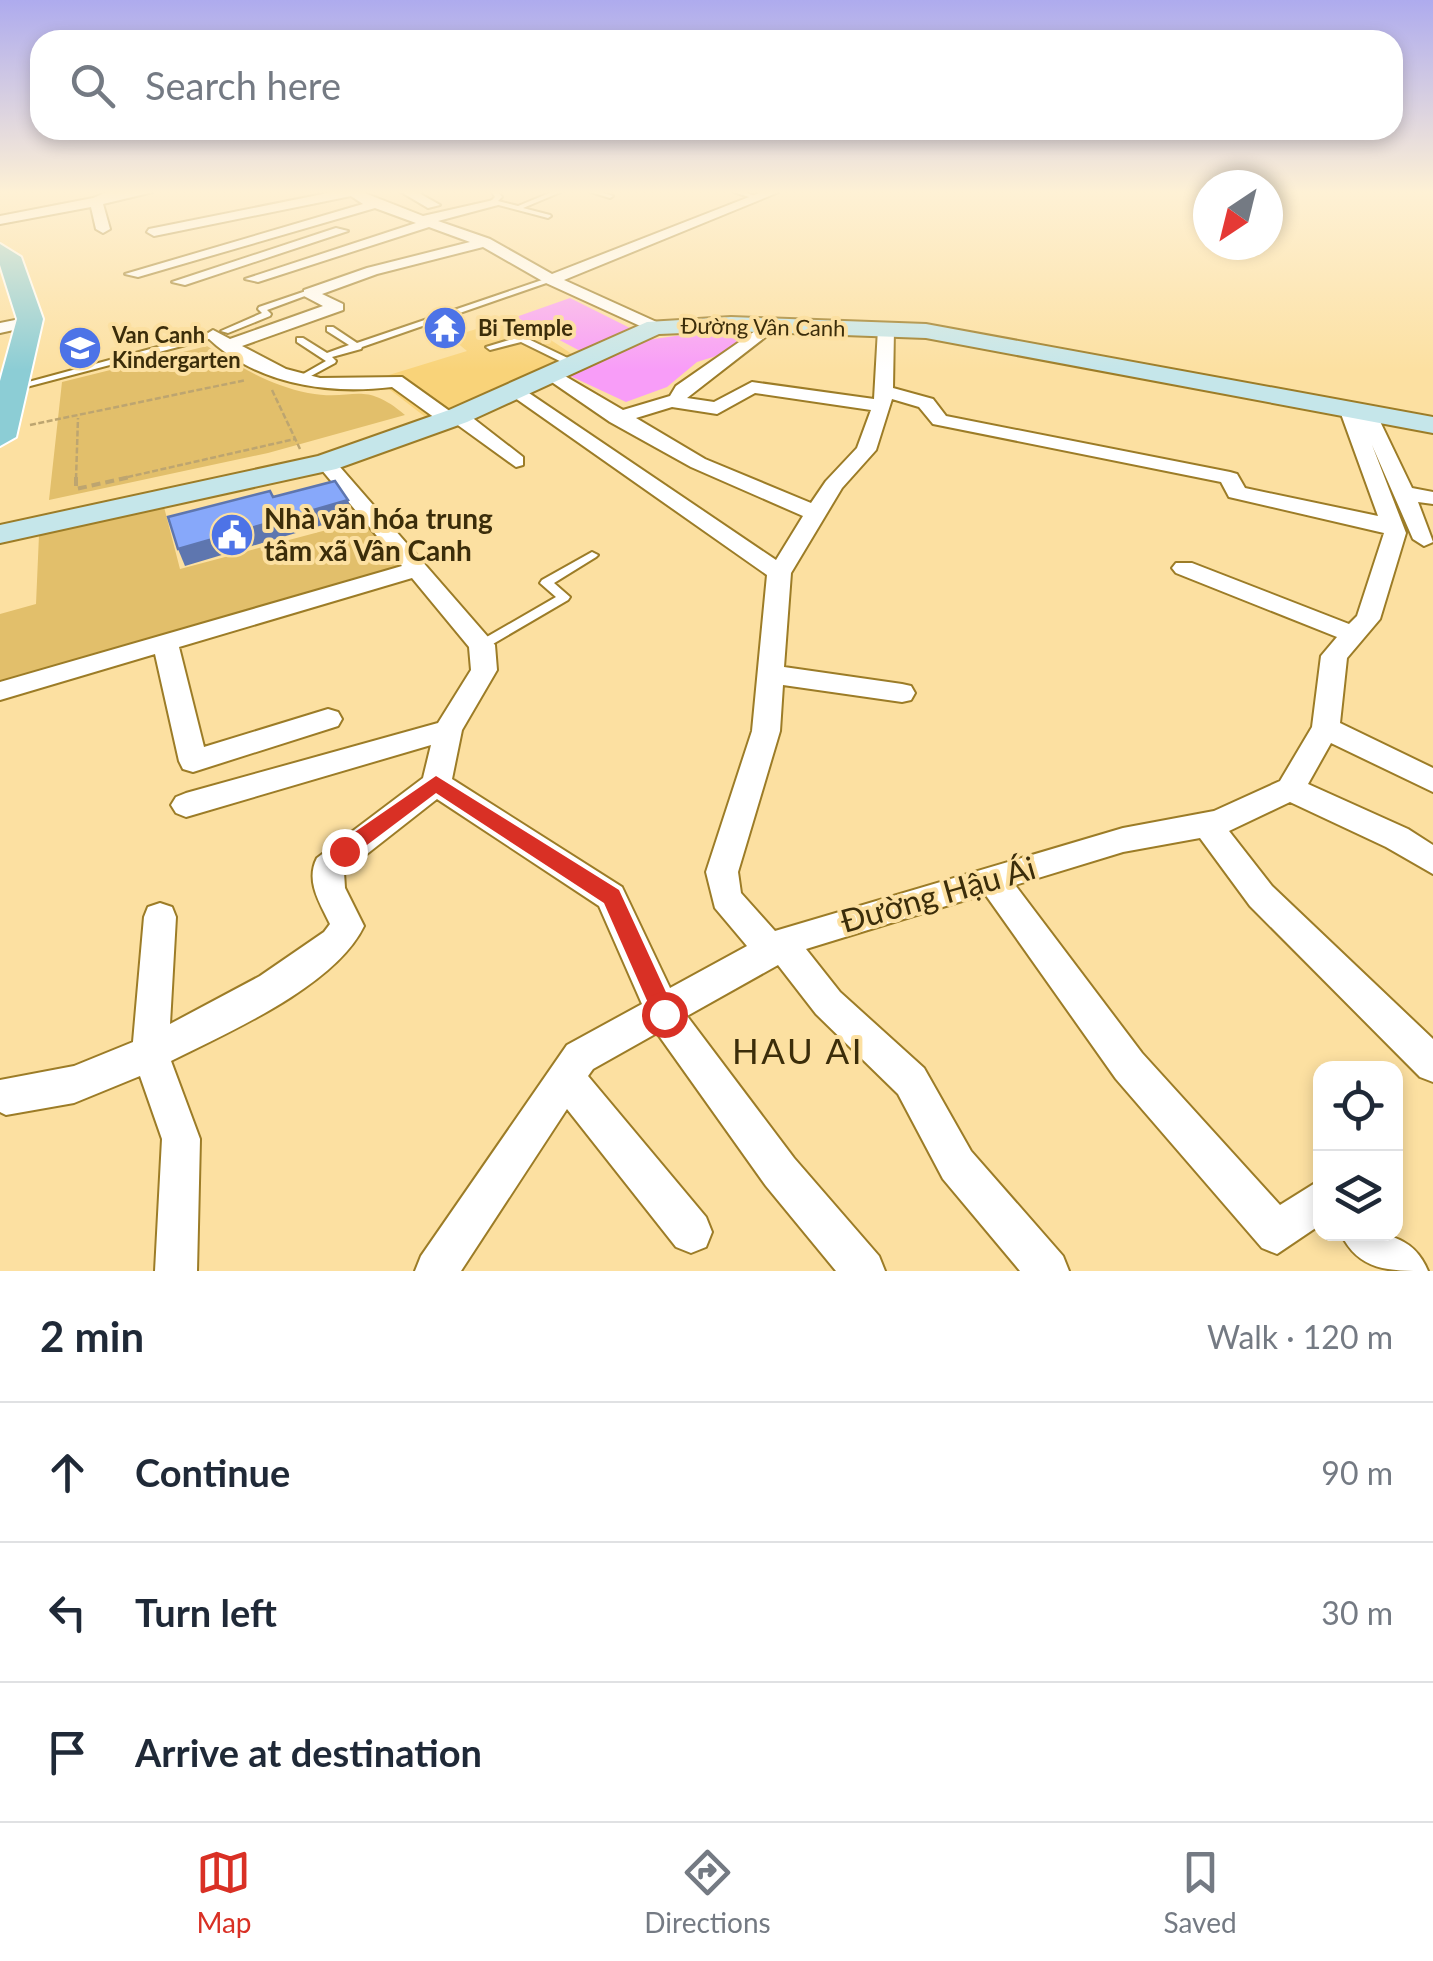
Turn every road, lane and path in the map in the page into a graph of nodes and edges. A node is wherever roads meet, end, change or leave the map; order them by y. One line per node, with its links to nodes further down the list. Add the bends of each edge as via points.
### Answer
1 (0, 251): 13 (main road, via 9,256)
2 (201, 251): 8 (street)
3 (278, 251): 11 (street)
4 (336, 251): 9 (street)
5 (447, 251): 12 (street)
6 (500, 251): 10 (street)
7 (623, 251): 10 (street)
8 (133, 274)
9 (252, 279)
10 (551, 280): 15 (street); 21 (lane)
11 (180, 282)
12 (309, 292): 19 (lane, via 262,309 268,314); 19 (street, via 337,307)
13 (30, 322): 16 (street); 29 (main road)
14 (772, 326): 15 (street, Đường Vân Canh); 18 (street, Đường Vân Canh); 32 (street)
15 (655, 327): 25 (street, Đường Vân Canh)
16 (0, 328)
17 (330, 329): 21 (lane)
18 (886, 330): 31 (street); 33 (street, Đường Vân Canh, via 926,331)
19 (222, 337): 27 (street); 29 (lane)
20 (300, 340): 24 (lane)
21 (363, 345): 23 (lane); 24 (lane)
22 (490, 347): 25 (lane, via 522,340)
23 (384, 354)
24 (326, 356): 27 (lane, via 332,362)
25 (564, 371): 30 (street, Đường Vân Canh); 36 (street)
26 (252, 378): 34 (path)
27 (294, 380): 35 (street, via 396,381)
28 (270, 386): 39 (path)
29 (13, 387): 38 (main road)
30 (514, 391): 35 (street, Đường Vân Canh); 44 (street)
31 (883, 398): 32 (street, via 752,387 717,408); 46 (street, via 866,450); 48 (street, via 926,403 940,420 1230,478 1236,493)
32 (676, 401): 36 (street)
33 (1358, 413): 37 (street, Đường Vân Canh); 43 (street); 48 (street)
34 (78, 416): 38 (path); 39 (path, via 76,488)
35 (453, 418): 40 (street); 42 (street, Đường Vân Canh)
36 (617, 418): 41 (street)
37 (1433, 425)
38 (1, 433)
39 (295, 438): 42 (path)
40 (516, 462)
41 (698, 462): 44 (street); 46 (street)
42 (317, 465): 47 (street, Đường Vân Canh); 51 (street)
43 (1402, 493): 45 (street); 48 (street)
44 (664, 496): 52 (street)
45 (1433, 498)
46 (815, 514): 52 (street)
47 (0, 534)
48 (1411, 535): 53 (street)
49 (592, 555): 55 (lane, via 546,583 564,597)
50 (1184, 568): 53 (street)
51 (416, 569): 54 (street); 55 (street)
52 (778, 572): 56 (street)
53 (1354, 635): 60 (street, via 1334,656)
54 (166, 644): 57 (street); 59 (street, via 193,762)
55 (482, 645): 61 (street, via 484,670)
56 (771, 674): 58 (street); 70 (street, via 766,731 722,872 726,898)
57 (0, 691)
58 (902, 693)
59 (328, 720)
60 (1326, 728): 62 (street); 64 (street)
61 (448, 730): 63 (street); 65 (street)
62 (1433, 781)
63 (436, 784): 71 (street, via 612,897); 72 (street, via 328,867 329,888 347,926 342,939 265,991)
64 (1290, 789): 66 (street, Đường Hậu Ái); 67 (street)
65 (186, 805)
66 (1207, 824): 68 (street, Đường Hậu Ái, via 1122,840); 73 (street, via 1261,896)
67 (1433, 862)
68 (992, 879): 70 (street, Đường Hậu Ái); 76 (street, via 1129,1066 1277,1233)
69 (160, 917): 72 (street)
70 (778, 949): 71 (street, Đường Hậu Ái); 82 (street, via 911,1081 957,1165)
71 (664, 1014): 74 (street, Đường Hậu Ái, via 580,1056); 81 (street, via 780,1172)
72 (150, 1054): 75 (street, via 80,1083); 79 (street, via 181,1139)
73 (1433, 1064)
74 (566, 1078): 77 (street); 80 (street, Đường Hậu Ái)
75 (6, 1096)
76 (1313, 1205)
77 (692, 1232)
78 (1371, 1241): 83 (street)
79 (176, 1271)
80 (436, 1271)
81 (864, 1271)
82 (1048, 1271)
83 (1408, 1271)

